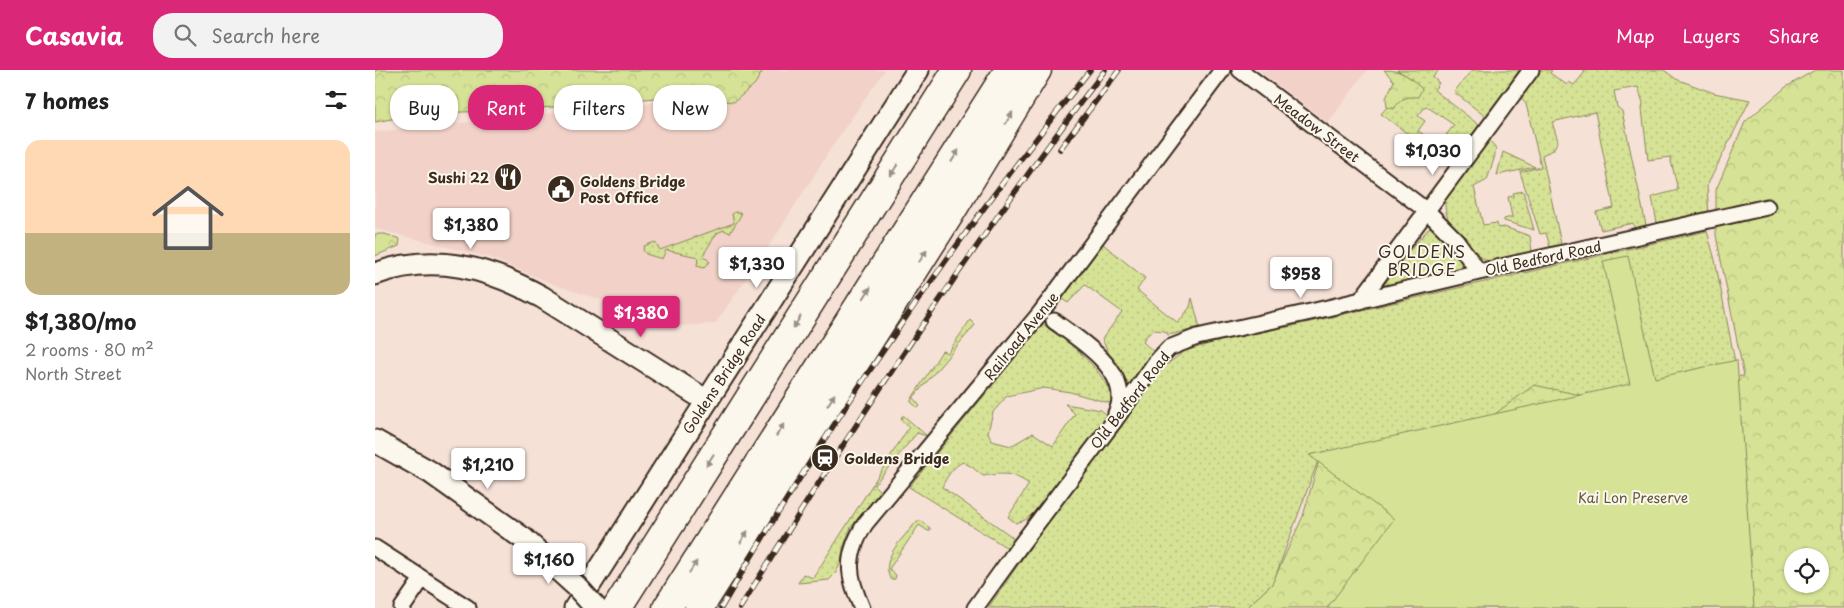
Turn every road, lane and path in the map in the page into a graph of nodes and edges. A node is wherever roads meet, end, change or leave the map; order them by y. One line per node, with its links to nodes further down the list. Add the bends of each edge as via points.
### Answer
1 (918, 70): 14 (main road, Goldens Bridge Road)
2 (957, 70): 23 (highway, one-way to 23)
3 (1009, 70): 24 (highway, one-way to 3)
4 (1037, 70): 25 (highway, one-way to 4)
5 (1222, 70): 26 (street, Railroad Avenue, via 1041,312 865,524 857,536 850,563 853,587)
6 (1240, 70): 9 (street, Meadow Street)
7 (1531, 70): 9 (street)
8 (1767, 207): 10 (street, Old Bedford Road)
9 (1427, 211): 10 (street, Meadow Street); 12 (street)
10 (1479, 272): 12 (street, Old Bedford Road)
11 (375, 274): 14 (main road, via 436,263 489,272 542,297)
12 (1359, 301): 15 (street, Old Bedford Road, via 1197,336 1169,348)
13 (1054, 321): 15 (street, via 1085,344 1112,373 1120,398)
14 (707, 401): 21 (main road, Goldens Bridge Road)
15 (1115, 420): 27 (street, Old Bedford Road)
16 (375, 441): 22 (main road, bridge, via 430,472 524,539)
17 (375, 548): 18 (street)
18 (422, 579): 19 (street); 20 (street)
19 (403, 608)
20 (467, 608)
21 (575, 608)
22 (596, 608)
23 (617, 608)
24 (667, 608)
25 (699, 608)
26 (862, 608)
27 (975, 608)

